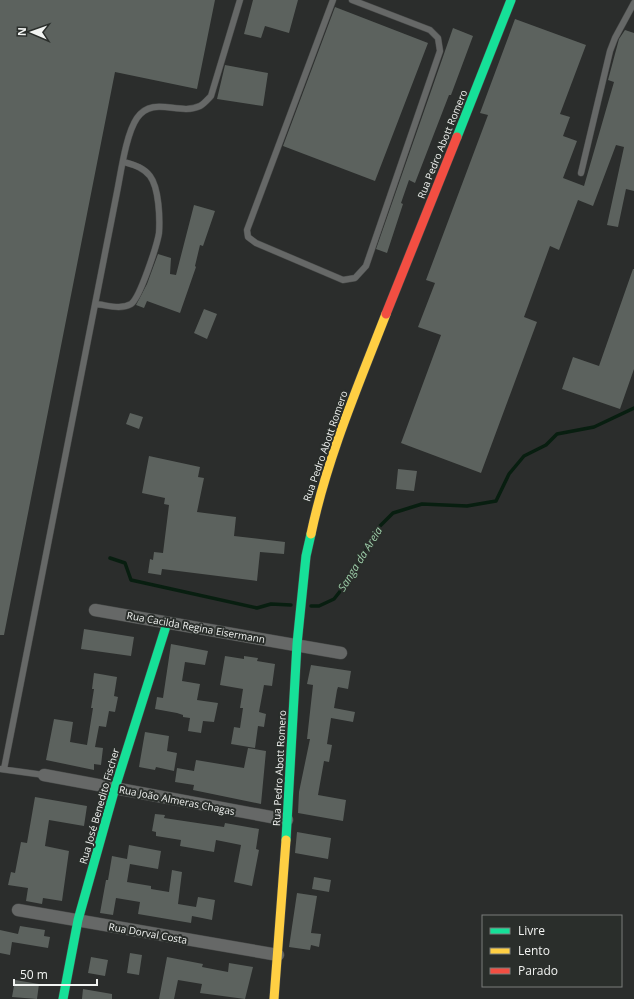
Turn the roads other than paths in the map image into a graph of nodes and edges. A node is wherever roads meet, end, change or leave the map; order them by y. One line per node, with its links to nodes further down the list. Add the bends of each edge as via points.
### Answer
1 (240, 0): 6 (lane, via 212,96 200,106 186,109 148,107 137,118 130,134)
2 (333, 0): 3 (lane, via 247,230 248,237 256,243 343,280 355,278 366,266 440,51 438,38 430,30)
3 (352, 0)
4 (511, 0): 11 (street, Rua Pedro Abott Romero, via 327,471 306,556)
5 (634, 3): 7 (lane, via 610,50)
6 (124, 162): 8 (lane); 8 (lane, via 142,168 151,177 158,199 159,234 141,291 132,303 122,308)
7 (581, 174)
8 (95, 304): 13 (lane)
9 (95, 610): 10 (street, Rua Cacilda Regina Eisermann)
10 (167, 622): 11 (street, Rua Cacilda Regina Eisermann); 15 (street, Rua José Benedito Fischer)
11 (297, 644): 12 (street, Rua Cacilda Regina Eisermann); 16 (street, Rua Pedro Abott Romero)
12 (341, 652)
13 (2, 769): 14 (lane)
14 (44, 775): 15 (street, Rua João Almeras Chagas)
15 (115, 788): 16 (street, Rua João Almeras Chagas); 18 (street, Rua José Benedito Fischer)
16 (287, 820): 19 (street, Rua Pedro Abott Romero)
17 (18, 910): 18 (street, Rua Dorval Costa)
18 (78, 920): 19 (street, Rua Dorval Costa); 20 (street, Rua José Benedito Fischer)
19 (278, 955): 21 (street, Rua Pedro Abott Romero)
20 (63, 999)
21 (274, 999)

